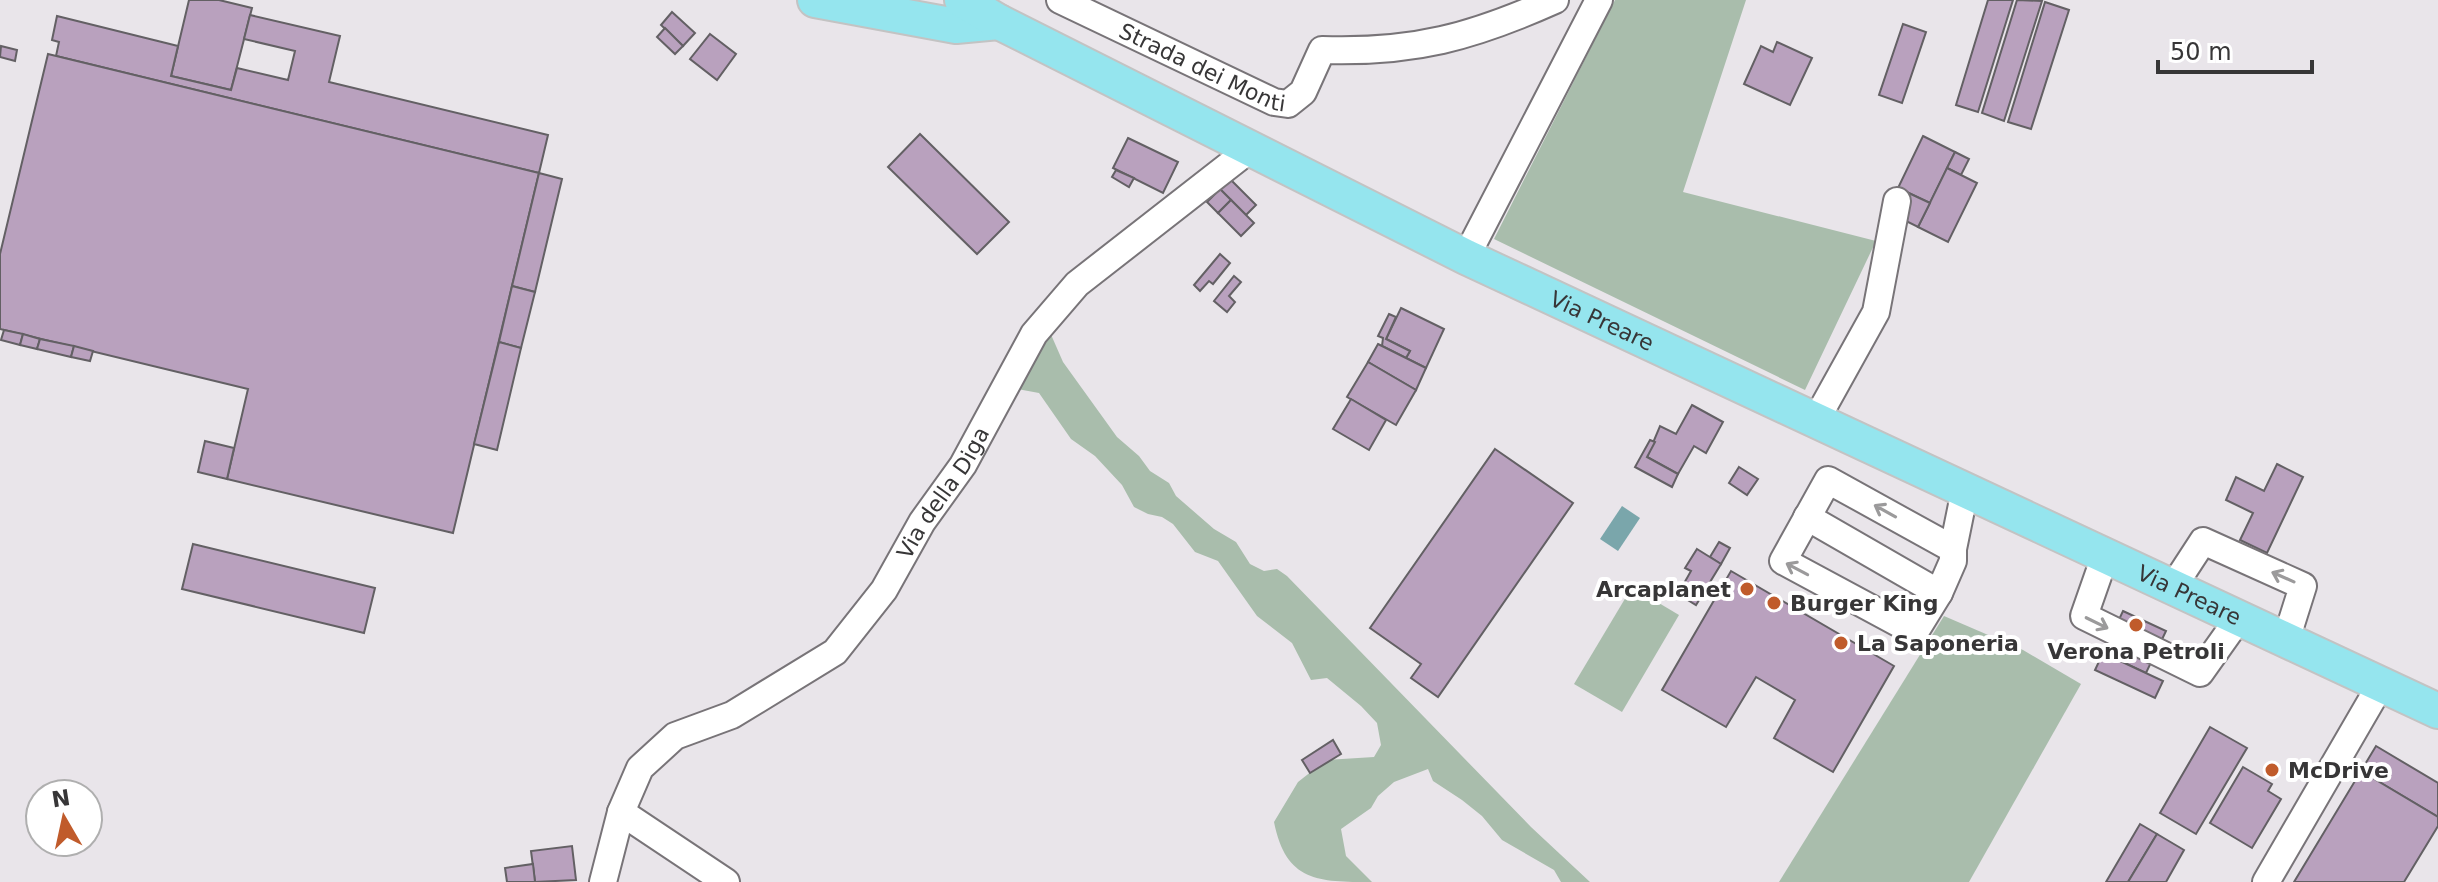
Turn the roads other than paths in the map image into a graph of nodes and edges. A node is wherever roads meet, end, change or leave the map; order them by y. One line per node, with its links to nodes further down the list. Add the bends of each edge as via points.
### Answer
1 (815, 0): 6 (main road, via 956,26)
2 (962, 0): 6 (main road, Via Preare)
3 (1060, 0): 4 (street, Strada dei Monti, via 1288,104 1303,92 1322,50 1433,44 1494,27)
4 (1555, 0)
5 (1599, 0): 9 (street)
6 (999, 22): 7 (main road, Via Preare)
7 (1250, 149): 9 (main road, Via Preare); 21 (street, Via della Diga, via 1077,284 1034,334 963,465 922,522 884,590 835,652 732,715 675,736 640,768)
8 (1897, 201): 10 (street, via 1876,312)
9 (1466, 257): 10 (main road, Via Preare)
10 (1816, 420): 11 (main road, Via Preare)
11 (1965, 490): 13 (street); 14 (main road, Via Preare)
12 (1807, 517): 13 (street, one-way to 12, via 1828,480); 16 (street); 16 (street, one-way to 12, via 1915,632 1783,561)
13 (1953, 549): 16 (street)
14 (2105, 556): 15 (main road, Via Preare); 17 (street, one-way to 17, via 2084,616 2200,673)
15 (2173, 587): 17 (main road, Via Preare); 18 (street, one-way to 15, via 2303,586 2203,541)
16 (1939, 593)
17 (2239, 618): 18 (main road, Via Preare)
18 (2286, 640): 19 (main road, Via Preare)
19 (2381, 684): 20 (main road, Via Preare); 24 (street)
20 (2438, 711)
21 (621, 812): 22 (street, Via della Diga); 23 (street)
22 (603, 882)
23 (726, 882)
24 (2266, 882)

